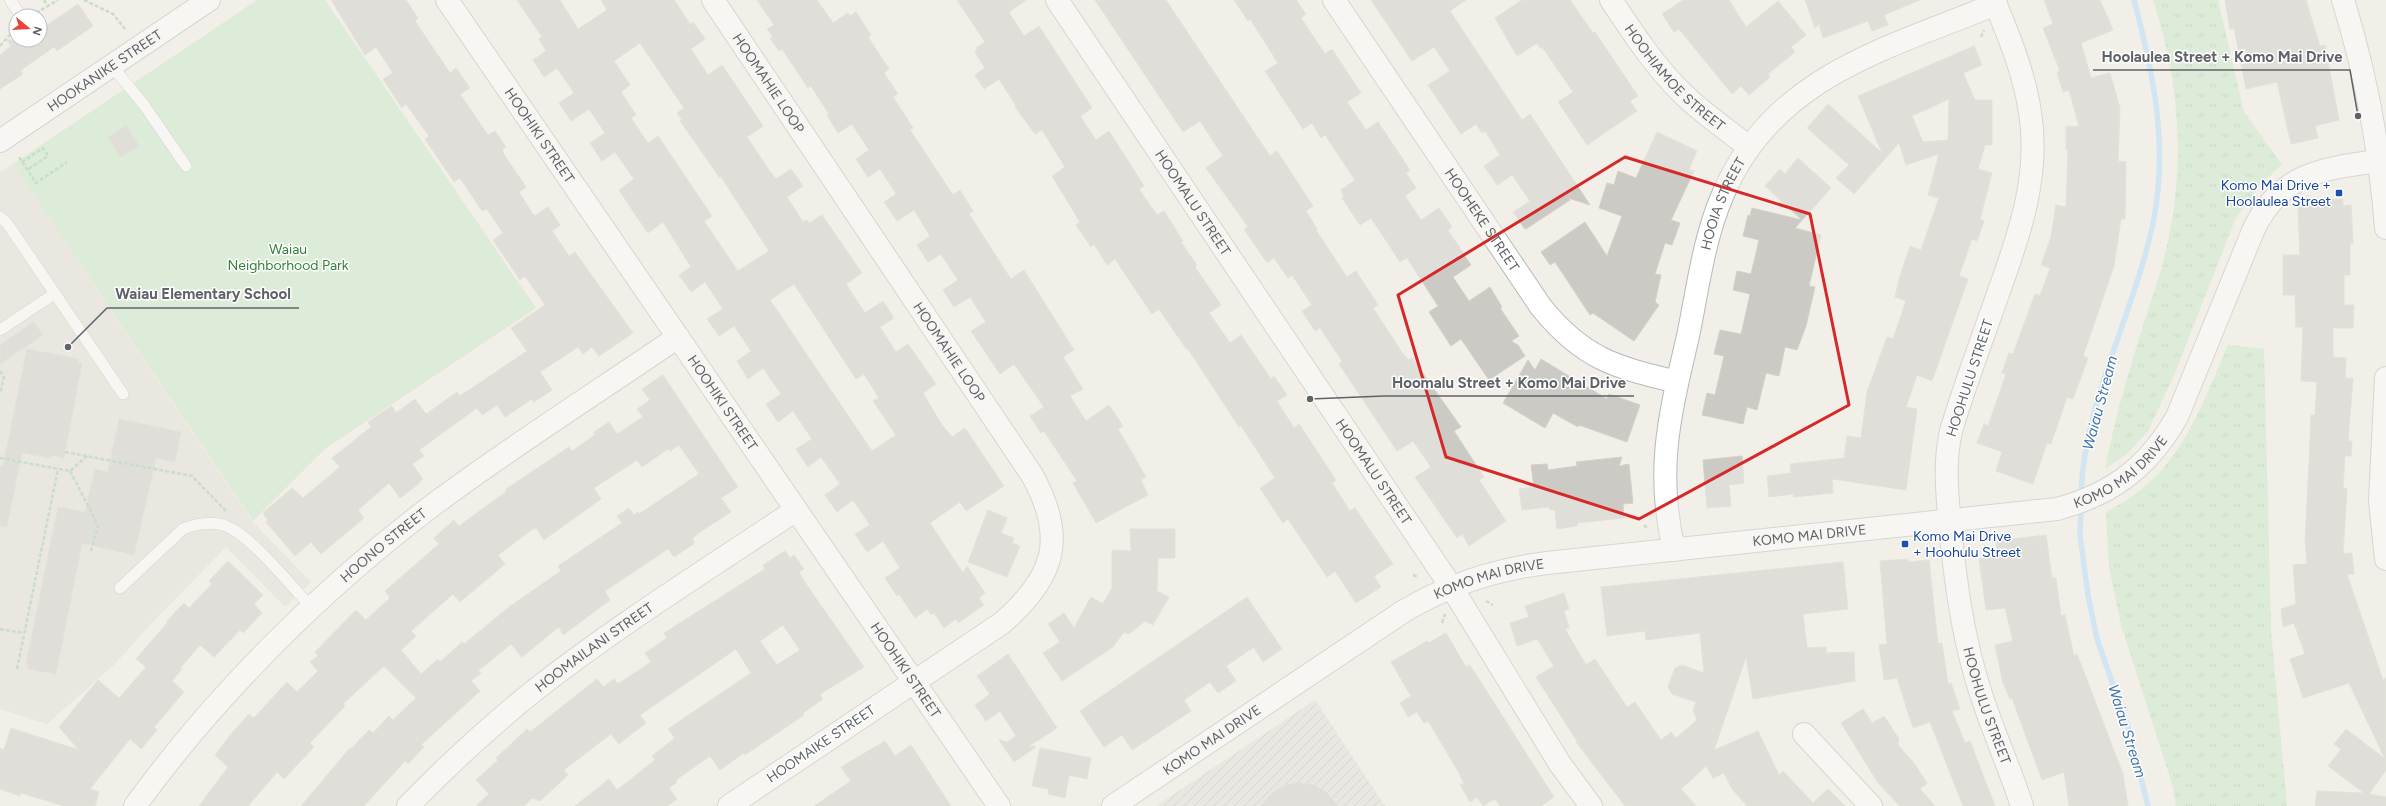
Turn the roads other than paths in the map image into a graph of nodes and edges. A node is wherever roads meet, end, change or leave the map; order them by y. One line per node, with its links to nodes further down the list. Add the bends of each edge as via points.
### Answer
1 (209, 0): 9 (street, HOOKANIKE STREET)
2 (447, 0): 18 (street, HOOHIKI STREET)
3 (713, 0): 29 (street, HOOMAHIE LOOP, via 1032,475 1046,506 1052,542 1051,555 1042,580 1032,594 1002,623)
4 (1057, 0): 27 (street, HOOMALU STREET)
5 (1334, 0): 19 (street, HOOHEKE STREET, via 1556,326 1586,352 1604,361)
6 (1611, 0): 11 (street, HOOHIAMOE STREET, via 1642,46 1678,89)
7 (2343, 0): 12 (street, via 2364,78)
8 (1995, 2): 11 (street, HOOIA STREET, via 1836,70 1791,102); 23 (street, HOOHULU STREET, via 2026,88 2031,113 2033,164 2026,211 1951,431 1945,476)
9 (112, 66): 10 (street, HOOKANIKE STREET); 13 (lane, via 144,105)
10 (0, 141)
11 (1748, 147): 19 (street, HOOIA STREET, via 1732,174 1716,212)
12 (2382, 161): 15 (street); 23 (street, KOMO MAI DRIVE, via 2325,169 2305,176 2275,196 2261,212 2177,417 2163,441 2146,460 2110,488 2057,509)
13 (186, 166)
14 (0, 217): 16 (lane, via 7,223)
15 (2386, 228)
16 (54, 294): 17 (lane); 21 (lane)
17 (0, 330)
18 (678, 337): 22 (street, HOOHIKI STREET); 28 (street, HOONO STREET, via 433,505 365,560)
19 (1677, 382): 24 (street, HOOIA STREET, via 1668,432 1664,476 1668,523)
20 (2386, 389): 25 (street, via 2380,501)
21 (123, 394)
22 (796, 510): 29 (street, HOOHIKI STREET); 32 (street, HOOMAILANI STREET, via 571,663 490,728 446,767)
23 (1950, 521): 24 (street, KOMO MAI DRIVE); 38 (street, HOOHULU STREET, via 1957,592 1973,669)
24 (1674, 550): 27 (street, KOMO MAI DRIVE, via 1526,565 1483,575)
25 (2386, 559)
26 (120, 588): 28 (lane, via 183,529 192,525 215,524 243,535)
27 (1452, 588): 35 (street, KOMO MAI DRIVE, via 1404,611); 36 (street, HOOMALU STREET, via 1560,764)
28 (312, 608): 31 (street, HOONO STREET, via 229,693)
29 (914, 682): 33 (street, HOOMAIKE STREET); 34 (street, HOOHIKI STREET)
30 (1804, 734): 37 (street)
31 (135, 806)
32 (408, 806)
33 (729, 806)
34 (999, 806)
35 (1113, 806)
36 (1591, 806)
37 (1872, 806)
38 (2022, 806)

